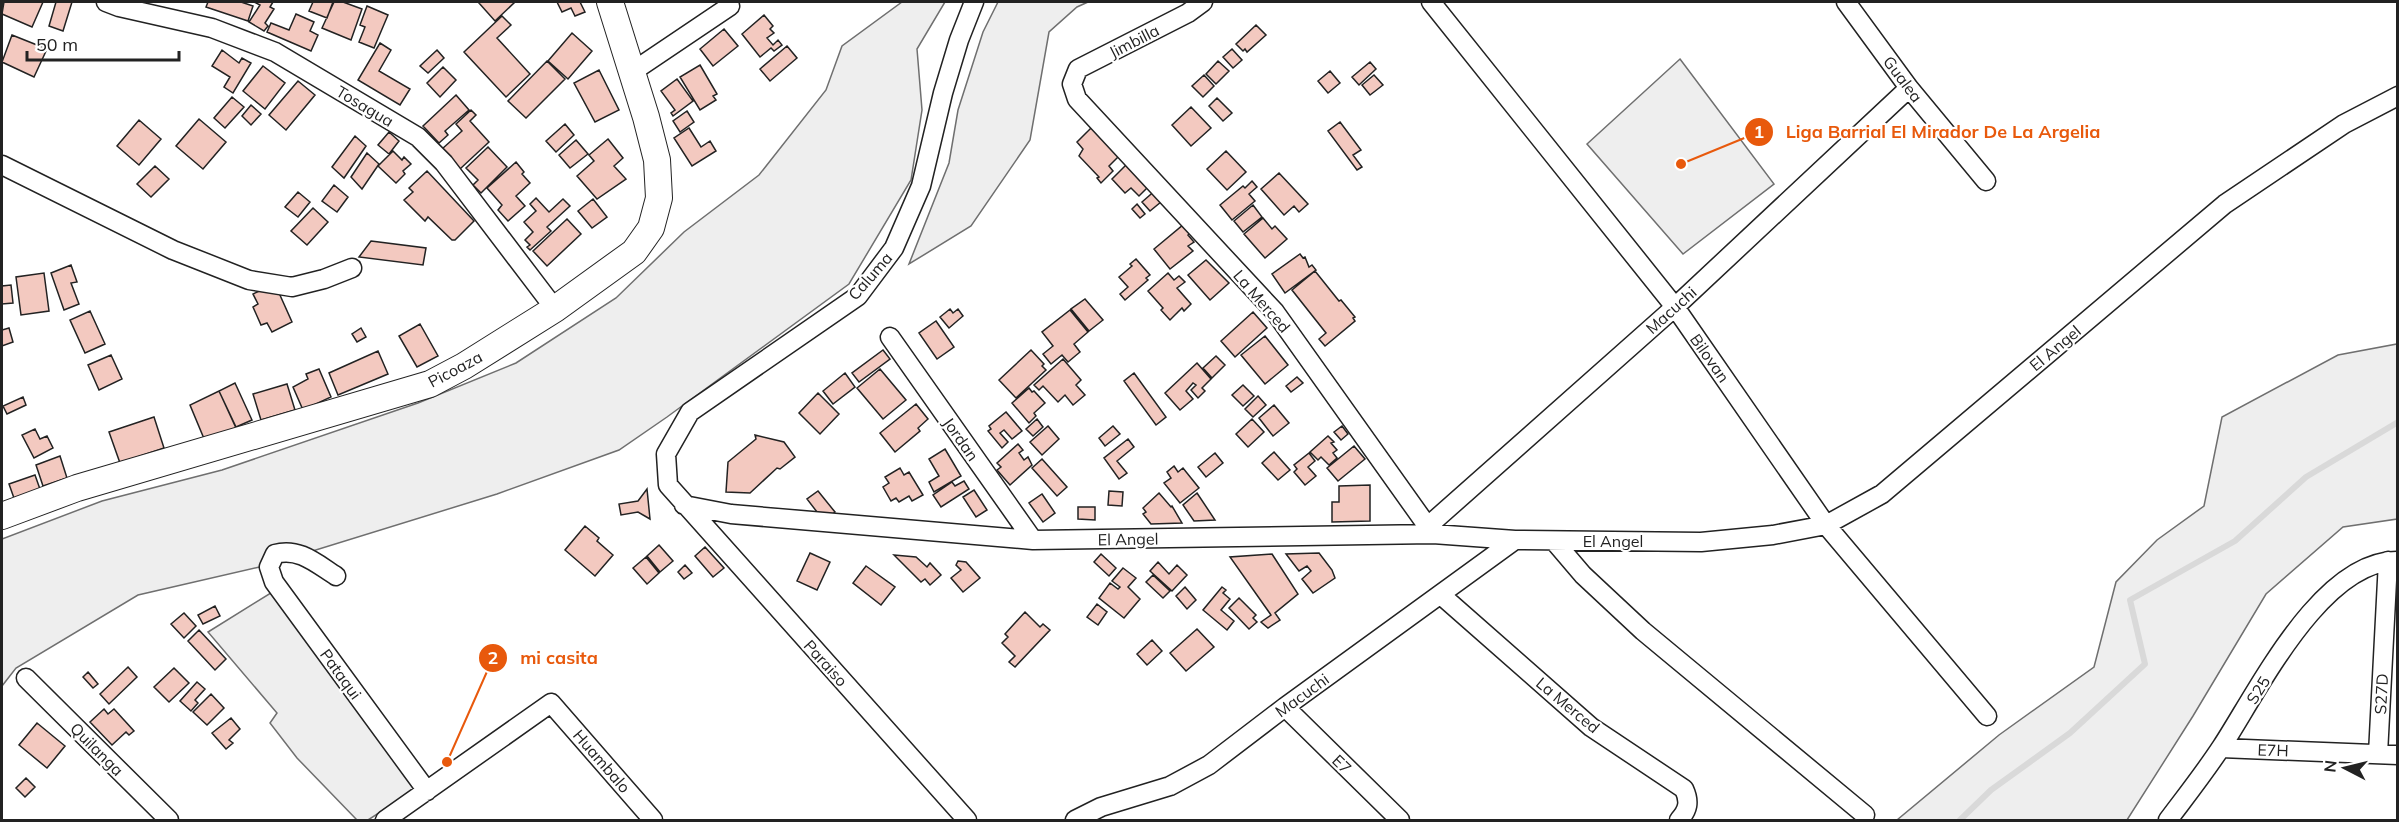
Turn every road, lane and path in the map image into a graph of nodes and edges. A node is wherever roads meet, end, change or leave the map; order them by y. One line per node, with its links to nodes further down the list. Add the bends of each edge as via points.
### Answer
1 (106, 2): 16 (street, Tosagua, via 212,28 275,52 418,137 444,163)
2 (610, 2): 8 (street, Picoaza)
3 (974, 2): 18 (street, Caluma, via 943,93 921,186 894,248 858,296 690,412 666,454 668,485)
4 (1203, 2): 9 (street, Jimbilla, via 1078,69)
5 (1431, 2): 15 (street, Bilovan)
6 (1846, 2): 10 (street, Gualea)
7 (730, 6): 8 (street)
8 (632, 72): 16 (street, Picoaza, via 657,160 656,214 634,252)
9 (1072, 84): 21 (street, La Merced, via 1077,99 1275,312)
10 (1909, 88): 13 (street, Gualea); 15 (street, Macuchi)
11 (2397, 96): 20 (street, El Angel, via 2344,124 2225,204 1882,494)
12 (2, 165): 14 (street, via 173,250 249,280 292,287)
13 (1986, 181)
14 (352, 268)
15 (1675, 307): 20 (street, Bilovan); 21 (street, Macuchi)
16 (555, 309): 19 (street, Picoaza, via 430,384 77,488)
17 (890, 337): 22 (street, Jordan)
18 (684, 505): 22 (street, El Angel, via 731,514); 41 (street, Paraiso)
19 (2, 516)
20 (1826, 525): 24 (street, El Angel, via 1701,542); 30 (street, Bilovan)
21 (1430, 531): 22 (street, El Angel); 23 (street, El Angel)
22 (1033, 540)
23 (1515, 540): 24 (street, El Angel); 27 (street, Macuchi)
24 (1554, 541): 36 (street, via 1583,575 1643,631)
25 (2393, 561): 31 (street, S25, via 2359,570 2322,601 2293,633); 32 (street, S27D)
26 (336, 576): 34 (street, Pataqui, via 300,553 287,550 275,554 269,567 274,582)
27 (1441, 595): 29 (street, Macuchi); 37 (street, La Merced, via 1591,727 1684,789 1689,799)
28 (26, 678): 38 (street, Quilanga)
29 (1285, 707): 35 (street, Macuchi, via 1209,765); 43 (street, E7)
30 (1987, 716)
31 (2221, 748): 32 (street, E7H); 44 (street, S25)
32 (2378, 754): 33 (street, E7H)
33 (2397, 755)
34 (427, 791): 39 (street); 40 (street, Huambalo, via 550,703)
35 (1106, 814): 42 (street, Macuchi)
36 (1865, 815)
37 (1683, 816)
38 (169, 820)
39 (384, 820)
40 (652, 820)
41 (967, 820)
42 (1075, 820)
43 (1400, 820)
44 (2168, 820)

